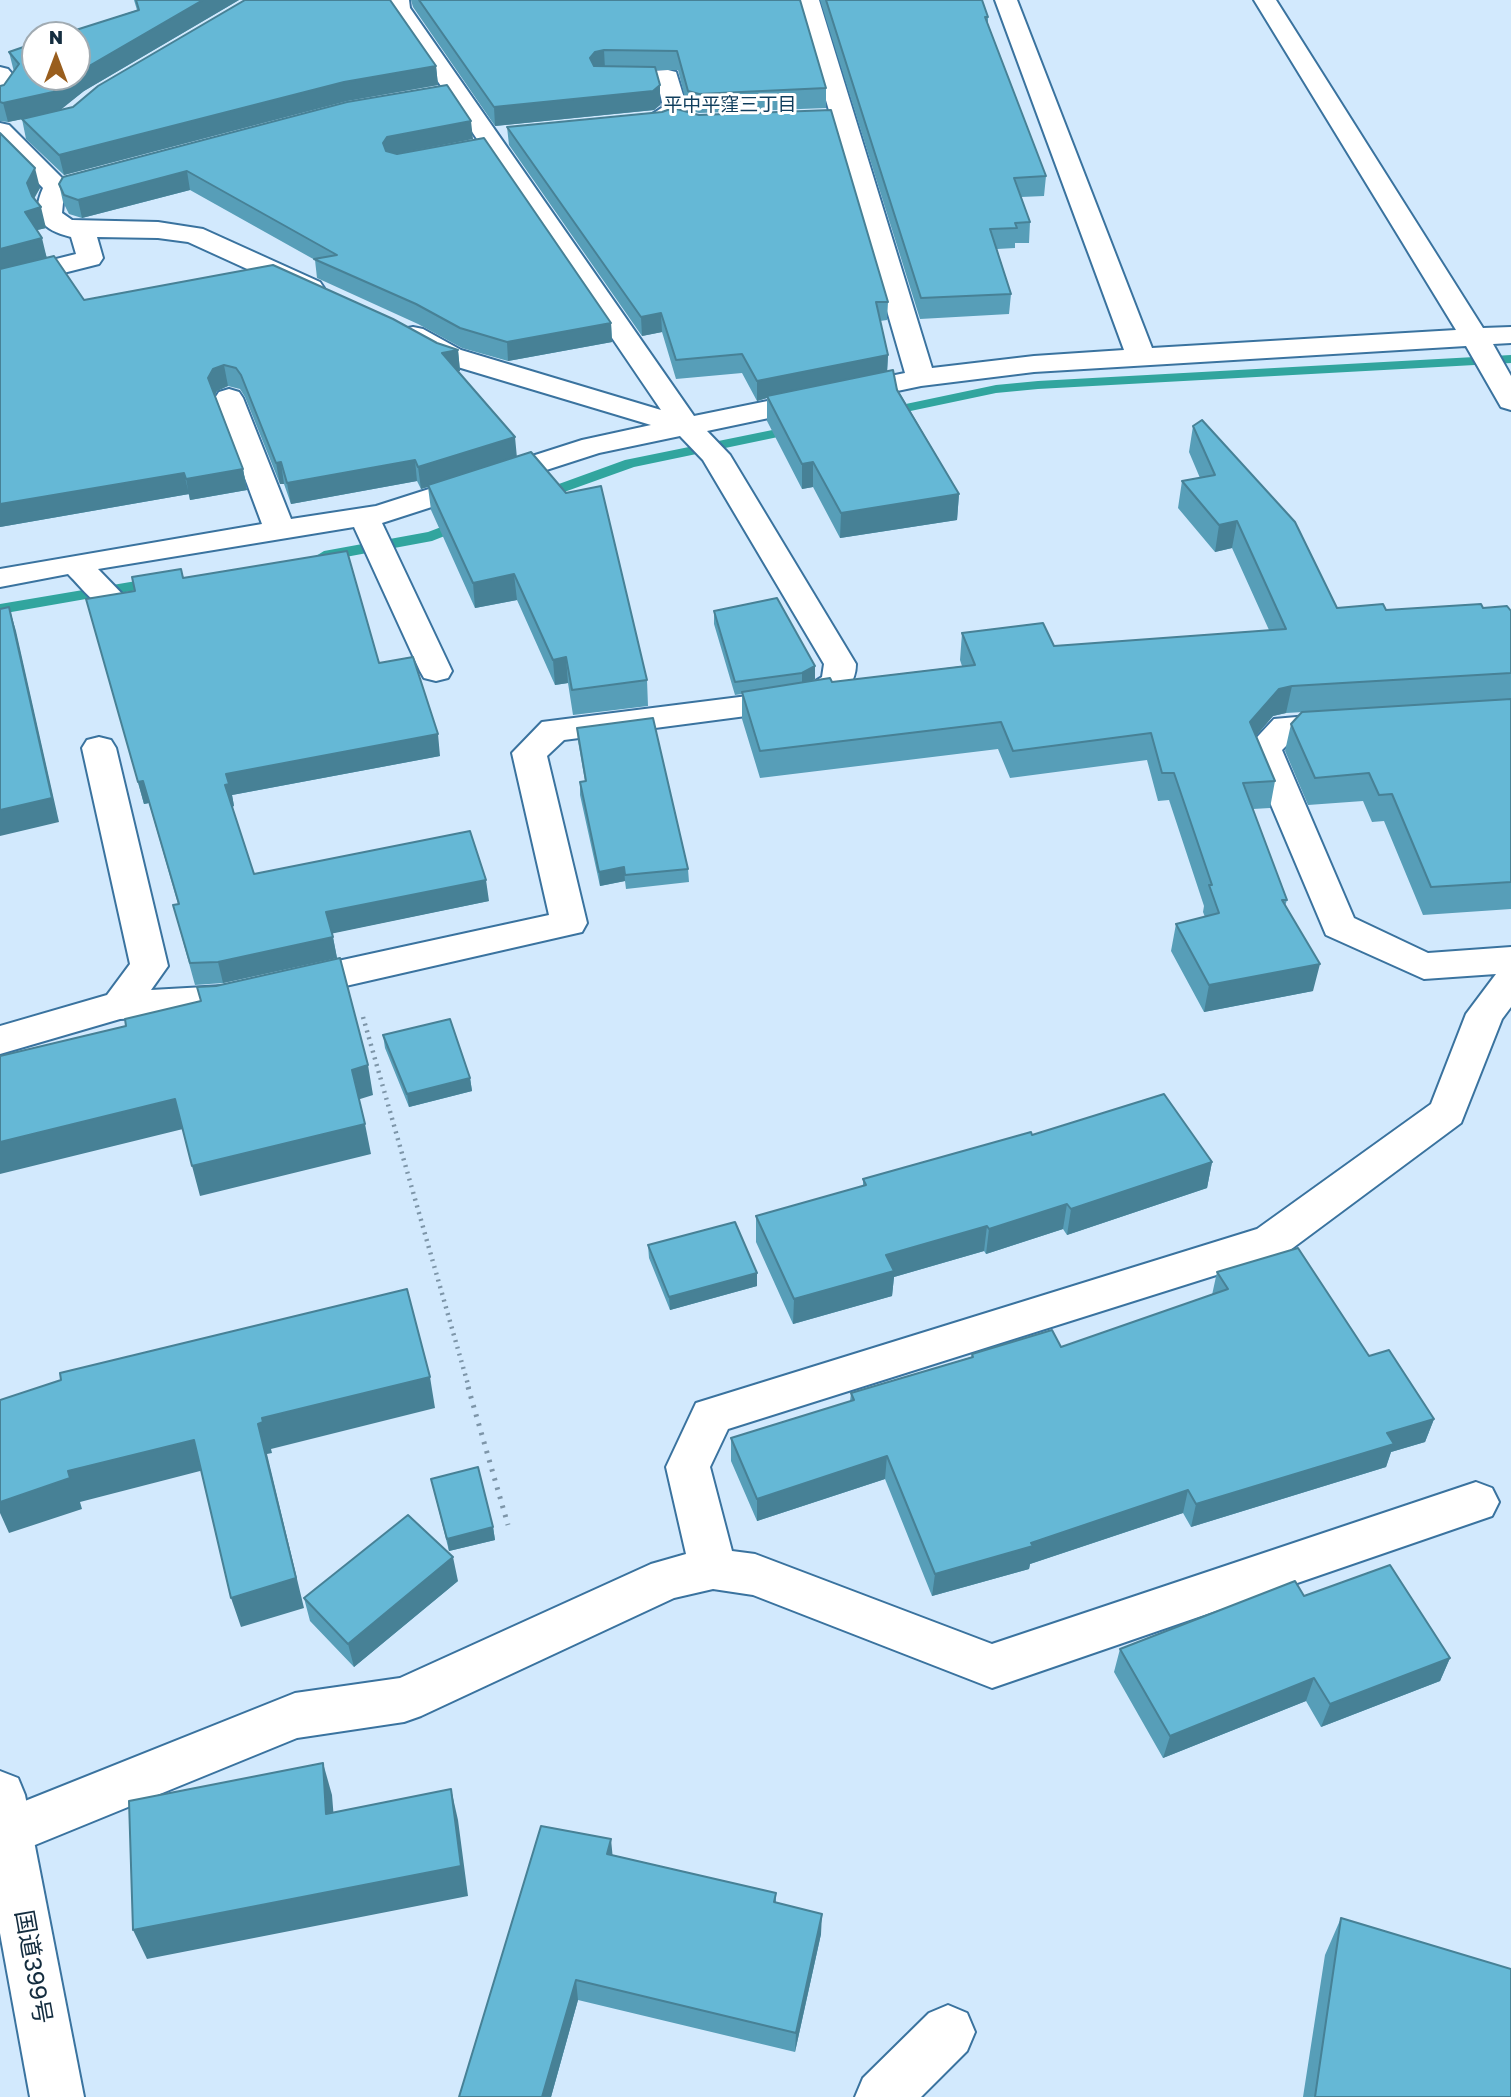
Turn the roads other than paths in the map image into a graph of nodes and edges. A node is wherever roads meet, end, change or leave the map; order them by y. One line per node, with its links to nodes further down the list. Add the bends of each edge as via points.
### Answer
1 (398, 0): 24 (main road, via 398,8 444,94 490,142)
2 (808, 0): 8 (main road)
3 (1006, 0): 20 (main road)
4 (1265, 0): 19 (main road)
5 (0, 74): 7 (main road, via 9,84)
6 (605, 79): 10 (main road, via 668,77 680,118)
7 (0, 97)
8 (843, 117): 9 (main road); 21 (main road)
9 (816, 118)
10 (608, 126)
11 (10, 131): 13 (main road)
12 (83, 181): 13 (main road)
13 (56, 188): 14 (main road, via 47,202 50,216 64,226)
14 (82, 230): 15 (main road, via 90,258); 16 (main road, via 194,235)
15 (0, 281)
16 (334, 299)
17 (395, 327): 24 (main road, via 451,356)
18 (1511, 335): 19 (main road)
19 (1485, 354): 20 (main road); 23 (main road)
20 (1141, 357): 21 (main road)
21 (921, 378): 24 (main road)
22 (229, 398): 26 (main road)
23 (1511, 401)
24 (686, 426): 25 (main road, via 592,446); 35 (main road, via 715,455 840,664 837,681 810,699 554,730 529,753 569,923 223,1000)
25 (364, 517): 26 (main road); 30 (main road)
26 (280, 530): 27 (main road)
27 (75, 564): 28 (main road); 29 (main road)
28 (0, 578)
29 (113, 601)
30 (436, 671)
31 (1379, 721): 33 (main road, via 1286,727 1264,748 1339,926 1424,966)
32 (99, 748): 35 (main road, via 149,966)
33 (1511, 960)
34 (1511, 981): 38 (main road, via 1485,1014 1447,1113 1271,1241 712,1416 688,1467)
35 (120, 1005): 36 (main road)
36 (0, 1040)
37 (1476, 1503): 38 (main road, via 992,1666 755,1575)
38 (713, 1568): 39 (main road, via 667,1579 404,1700 295,1716)
39 (4, 1813): 41 (main road, 国道399号)
40 (948, 2032): 42 (main road)
41 (57, 2097)
42 (882, 2097)

